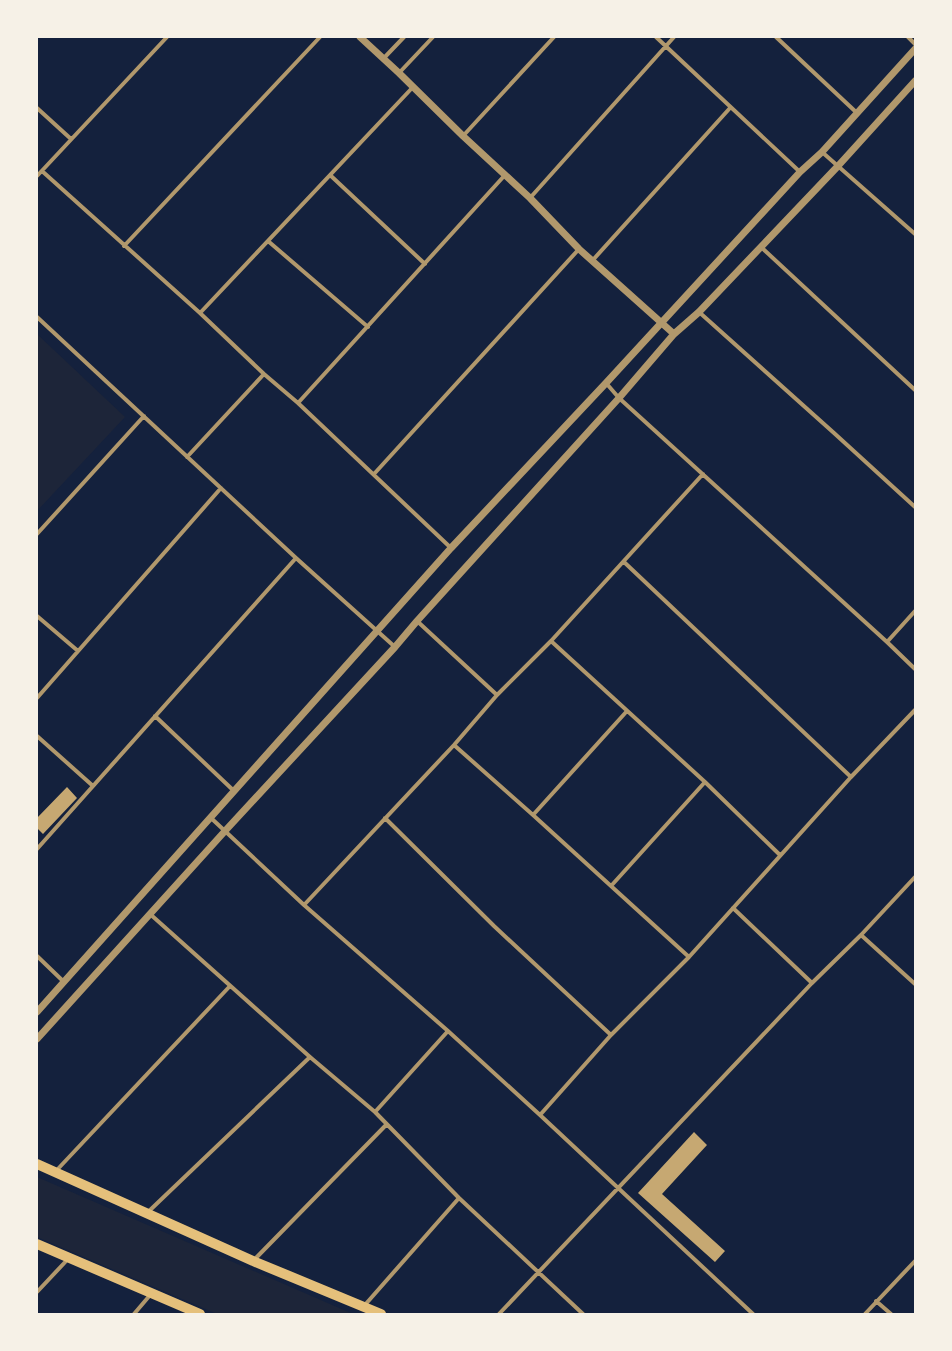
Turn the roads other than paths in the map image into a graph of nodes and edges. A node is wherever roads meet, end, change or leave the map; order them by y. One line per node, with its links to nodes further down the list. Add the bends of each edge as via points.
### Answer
1 (168, 37): 22 (street)
2 (320, 37): 33 (street)
3 (360, 37): 14 (street)
4 (404, 37): 14 (street)
5 (433, 37): 15 (street)
6 (554, 37): 21 (street)
7 (656, 37): 12 (street)
8 (674, 37): 12 (street)
9 (776, 37): 20 (street)
10 (908, 37): 11 (street)
11 (915, 44)
12 (665, 46): 19 (street); 30 (street)
13 (915, 49): 20 (street)
14 (383, 59): 15 (street)
15 (399, 73): 17 (street)
16 (915, 81): 24 (street)
17 (413, 87): 21 (street); 27 (street)
18 (37, 108): 22 (street)
19 (730, 108): 26 (street); 36 (street)
20 (857, 113): 23 (street)
21 (463, 136): 28 (street)
22 (71, 140): 25 (street)
23 (822, 152): 24 (street); 26 (street)
24 (838, 166): 31 (street); 34 (street)
25 (42, 171): 29 (street); 33 (street)
26 (800, 172): 41 (street)
27 (330, 175): 32 (street); 37 (street)
28 (506, 175): 30 (street); 37 (street)
29 (37, 176)
30 (530, 198): 35 (street)
31 (915, 234)
32 (268, 241): 39 (street); 42 (street)
33 (124, 246): 39 (street)
34 (761, 247): 38 (street); 46 (street)
35 (579, 249): 36 (street); 51 (street)
36 (592, 261): 41 (street)
37 (425, 264): 42 (street)
38 (699, 312): 43 (street); 54 (street)
39 (200, 313): 44 (street)
40 (37, 317): 49 (street)
41 (661, 323): 43 (street); 45 (street)
42 (368, 327): 48 (street)
43 (674, 334): 47 (street)
44 (264, 374): 48 (street); 50 (street)
45 (606, 383): 47 (street); 56 (street)
46 (915, 390)
47 (619, 398): 52 (street); 61 (street)
48 (298, 403): 51 (street)
49 (144, 416): 50 (street); 55 (street)
50 (187, 457): 53 (street)
51 (374, 474): 56 (street)
52 (703, 474): 58 (street); 64 (street)
53 (221, 488): 57 (street); 66 (street)
54 (915, 507)
55 (37, 534)
56 (451, 548): 62 (street)
57 (296, 558): 62 (street); 72 (street)
58 (624, 562): 63 (street); 75 (street)
59 (915, 611): 64 (street)
60 (37, 616): 66 (street)
61 (417, 621): 65 (street); 68 (street)
62 (376, 631): 65 (street); 78 (street)
63 (551, 641): 68 (street); 71 (street)
64 (887, 642): 67 (street)
65 (395, 647): 82 (street)
66 (78, 651): 69 (street)
67 (915, 669)
68 (497, 695): 74 (street)
69 (37, 698)
70 (915, 710): 75 (street)
71 (627, 711): 76 (street); 79 (street)
72 (155, 716): 77 (street); 78 (street)
73 (37, 736): 77 (street)
74 (454, 745): 79 (street); 81 (street)
75 (851, 777): 84 (street)
76 (705, 782): 84 (street); 86 (street)
77 (93, 786): 83 (street)
78 (234, 791): 80 (street)
79 (532, 815): 86 (street)
80 (212, 818): 82 (street); 93 (street)
81 (385, 818): 87 (street); 99 (street, via 494,926)
82 (225, 831): 87 (street); 89 (street)
83 (37, 849)
84 (780, 855): 88 (street)
85 (915, 877): 90 (street)
86 (611, 886): 92 (street)
87 (304, 905): 98 (street)
88 (732, 908): 92 (street); 94 (street)
89 (150, 914): 96 (street); 100 (street)
90 (861, 935): 94 (street); 95 (street)
91 (37, 956): 93 (street)
92 (689, 957): 99 (street)
93 (64, 982): 97 (street)
94 (812, 983): 107 (street)
95 (915, 984)
96 (230, 986): 101 (street); 106 (street)
97 (37, 1012)
98 (448, 1031): 102 (street); 103 (street)
99 (611, 1035): 103 (street)
100 (37, 1039)
101 (310, 1057): 102 (street); 109 (street)
102 (375, 1112): 104 (street)
103 (540, 1114): 107 (street)
104 (386, 1125): 108 (street); 112 (street)
105 (37, 1164): 106 (main road)
106 (55, 1172): 109 (main road)
107 (618, 1187): 114 (street); 124 (street)
108 (459, 1198): 114 (street); 118 (street)
109 (147, 1214): 112 (main road)
110 (37, 1244): 111 (main road)
111 (69, 1258): 115 (street); 116 (main road)
112 (253, 1261): 118 (main road)
113 (915, 1261): 117 (street)
114 (538, 1273): 122 (street); 123 (street)
115 (37, 1292)
116 (152, 1293): 119 (street); 120 (main road)
117 (876, 1301): 125 (street); 126 (street)
118 (363, 1306): 121 (main road)
119 (134, 1314)
120 (200, 1314)
121 (381, 1314)
122 (499, 1314)
123 (583, 1314)
124 (753, 1314)
125 (864, 1314)
126 (891, 1314)

